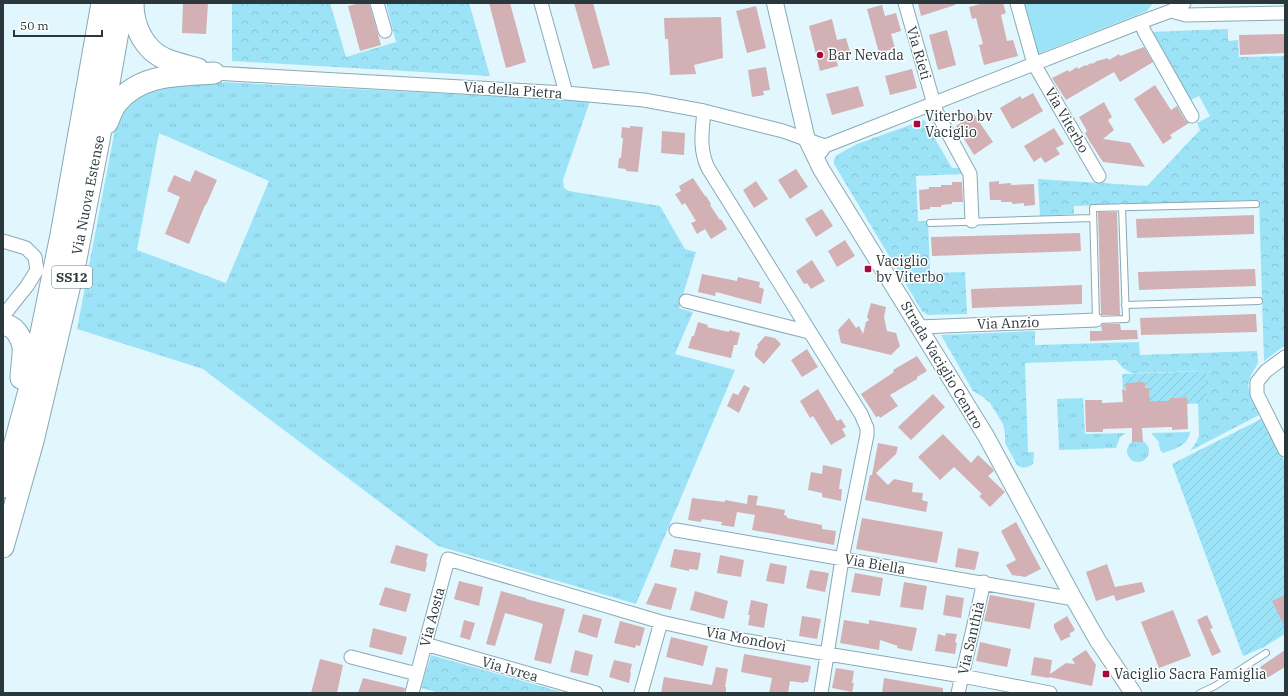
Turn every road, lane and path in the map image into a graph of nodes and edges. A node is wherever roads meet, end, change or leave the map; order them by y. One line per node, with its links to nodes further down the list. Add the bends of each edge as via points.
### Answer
1 (102, 3): 41 (highway, Via Nuova Estense / SS12, via 61,234 30,387)
2 (123, 3): 20 (highway, Via Nuova Estense / SS12)
3 (133, 3): 15 (highway, via 137,28 148,47 156,54)
4 (377, 3): 13 (street)
5 (541, 3): 16 (street)
6 (775, 3): 21 (street, Strada Vaciglio Centro)
7 (905, 3): 17 (street, Via Rieti)
8 (1017, 3): 14 (street, Via Viterbo)
9 (1184, 3): 10 (street)
10 (1172, 7): 11 (street, via 1186,15); 12 (street)
11 (1285, 13)
12 (1140, 22): 14 (street); 19 (street)
13 (385, 31)
14 (1034, 64): 17 (street); 23 (street, Via Viterbo)
15 (214, 73): 16 (street, Via della Pietra); 20 (highway, via 160,77 145,81 129,91 116,104)
16 (566, 93): 18 (street, Via della Pietra, via 644,100)
17 (934, 103): 22 (street); 27 (street, via 970,174)
18 (704, 111): 21 (street, Via della Pietra, via 783,131); 37 (street, via 702,151 706,165)
19 (1192, 116)
20 (99, 140): 43 (highway, Via Nuova Estense / SS12, via 76,259 46,390)
21 (807, 140): 22 (street, Strada Vaciglio Centro)
22 (821, 153): 36 (street, Strada Vaciglio Centro, via 821,169)
23 (1099, 176)
24 (1256, 204): 25 (lane)
25 (1122, 208): 26 (lane, via 1093,208); 32 (lane, Via Anzio)
26 (1093, 218): 27 (lane); 34 (lane)
27 (972, 222): 28 (lane)
28 (930, 223)
29 (3, 241): 33 (street, via 26,248 35,257 37,270)
30 (686, 301): 37 (street)
31 (1259, 301): 32 (lane)
32 (1125, 305): 34 (lane, Via Anzio, via 1126,319)
33 (3, 316)
34 (1096, 320): 36 (street, Via Anzio)
35 (3, 325): 40 (highway, via 16,330 22,346 21,384)
36 (919, 326): 47 (street, Strada Vaciglio Centro, via 986,436)
37 (809, 332): 45 (street, via 861,414 867,428)
38 (1285, 357): 39 (street, via 1266,371 1257,382 1257,394)
39 (1285, 450)
40 (3, 451)
41 (3, 487)
42 (676, 530): 45 (street, Via Biella)
43 (3, 547)
44 (448, 559): 48 (street, Via Mondovì); 49 (street, Via Aosta)
45 (842, 559): 46 (street, Via Biella); 50 (street)
46 (984, 582): 47 (street, Via Biella); 54 (street, Via Santhià)
47 (1074, 599): 61 (street, Strada Vaciglio Centro, via 1098,641)
48 (661, 622): 50 (street, Via Mondovì, via 748,642); 57 (street)
49 (425, 644): 53 (street, Via Aosta); 56 (street, Via Ivrea)
50 (827, 653): 54 (street, Via Mondovì); 58 (street)
51 (1266, 653): 62 (lane)
52 (351, 657): 53 (street)
53 (417, 674): 55 (street, Via Aosta)
54 (962, 676): 59 (street, Via Santhià); 60 (street, Via Mondovì)
55 (412, 693)
56 (596, 693)
57 (641, 693)
58 (821, 693)
59 (958, 693)
60 (1046, 693)
61 (1133, 693)
62 (1200, 693)

